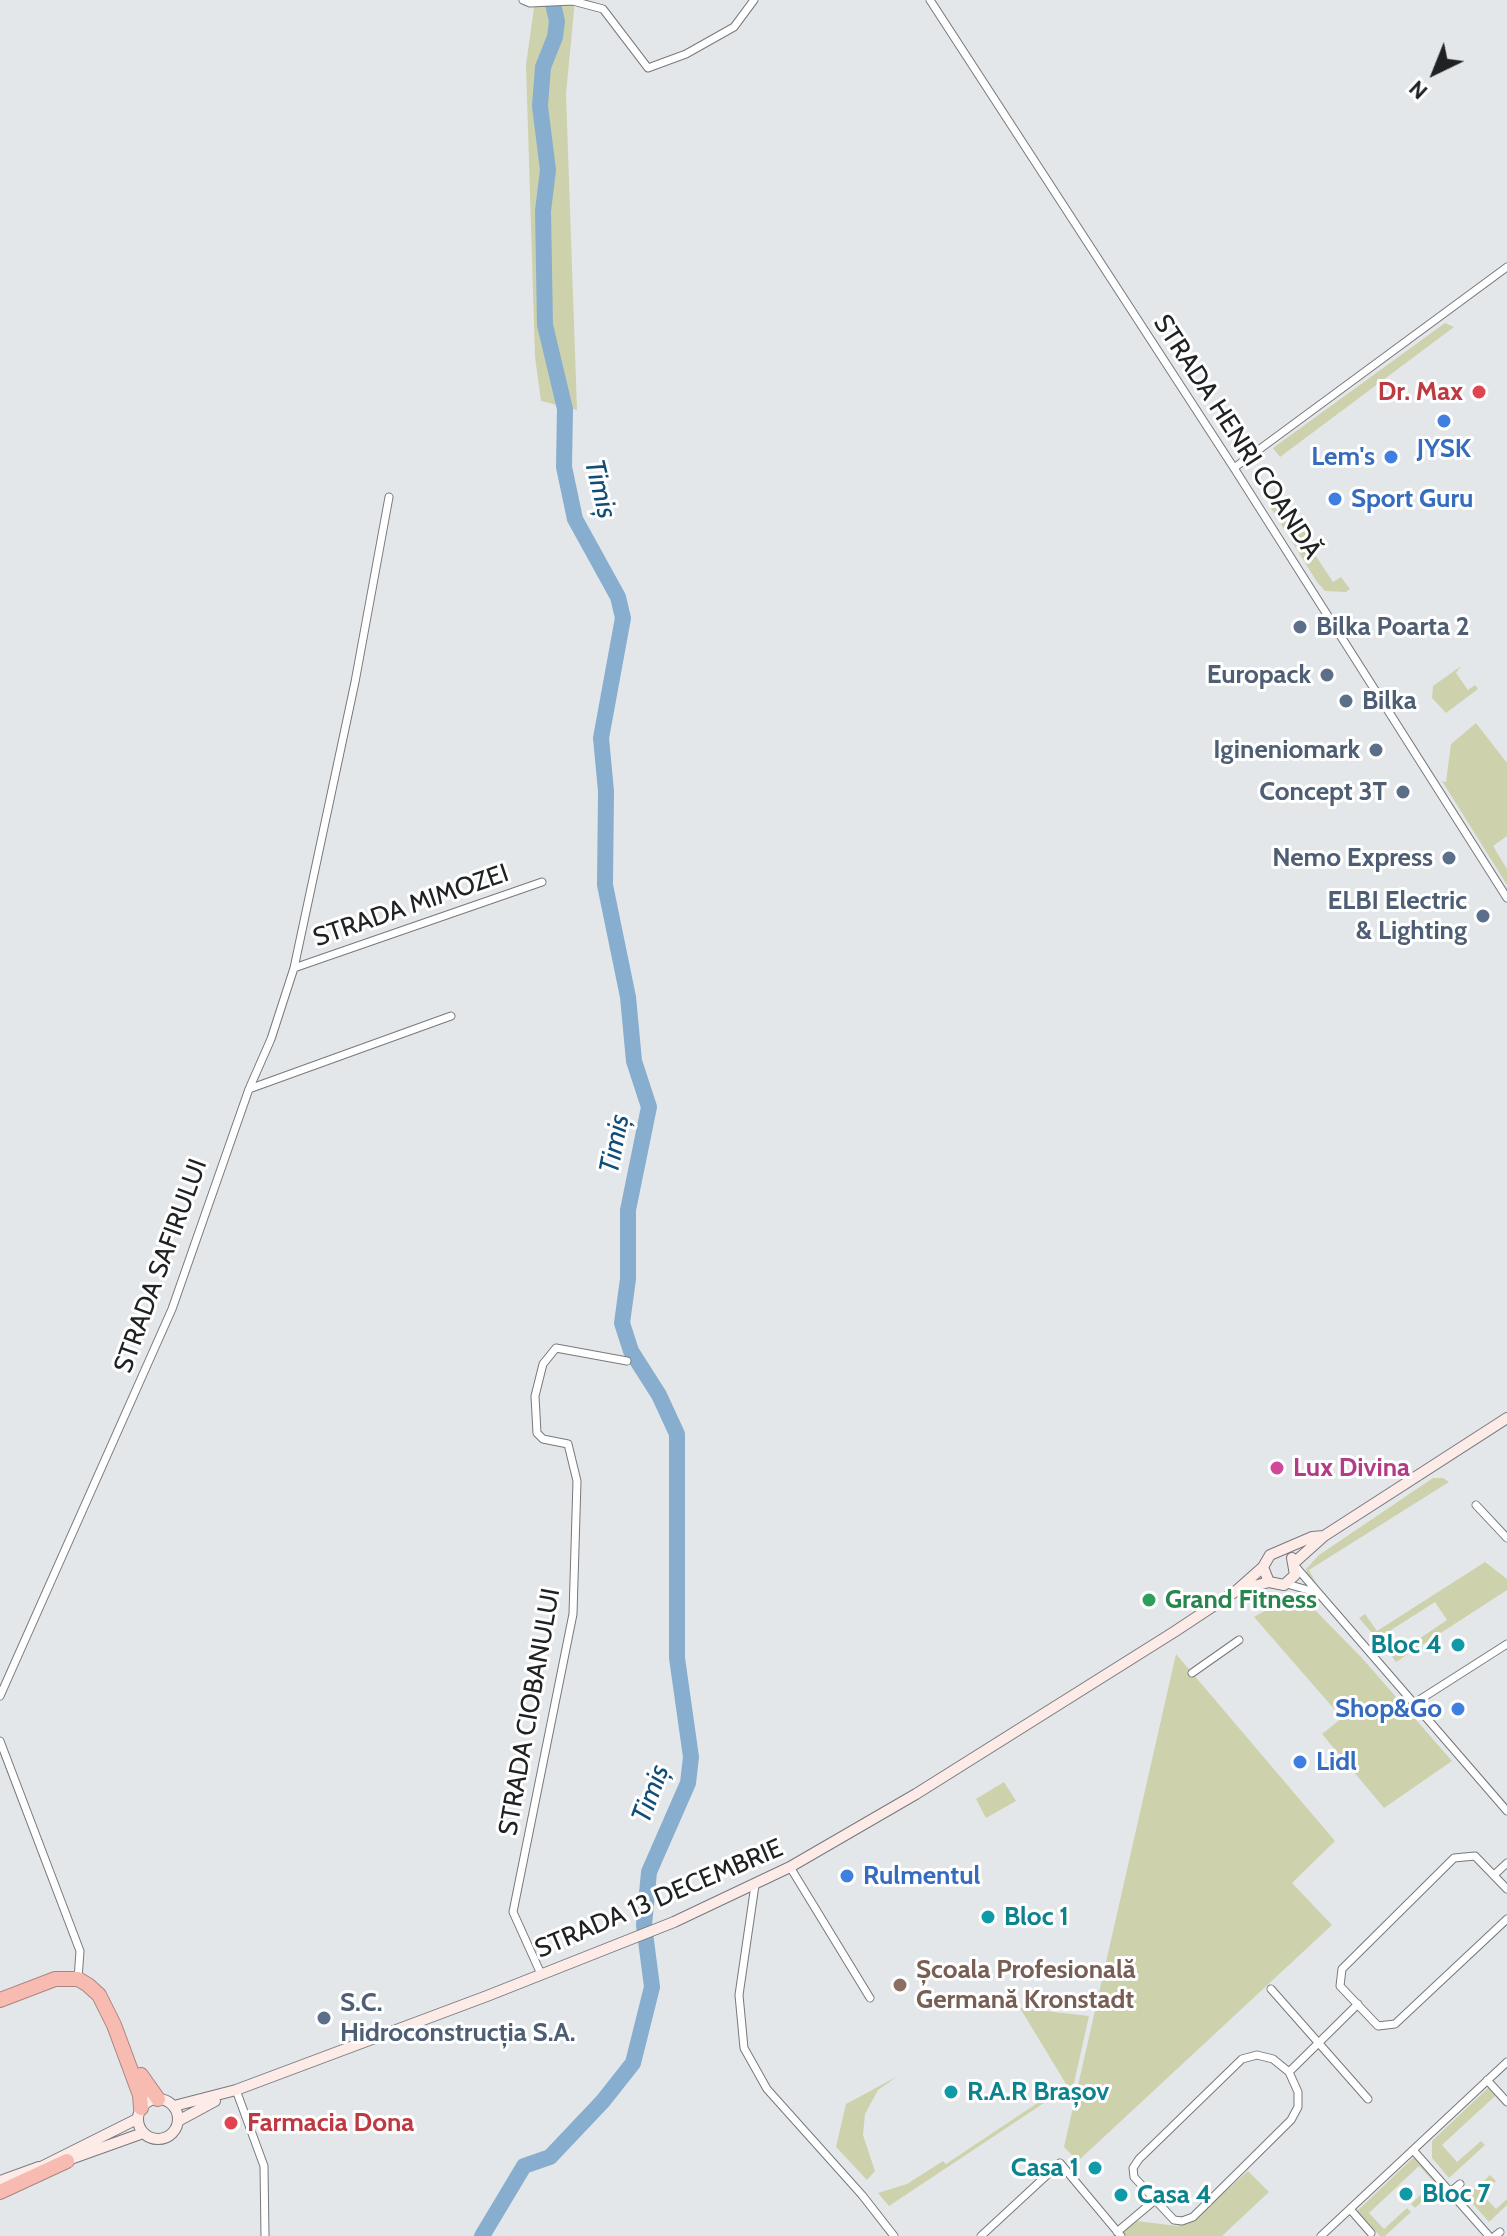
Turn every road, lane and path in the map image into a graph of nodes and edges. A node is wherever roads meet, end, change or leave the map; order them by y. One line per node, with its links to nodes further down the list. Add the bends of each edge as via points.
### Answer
1 (523, 0): 4 (street)
2 (754, 0): 5 (street, via 734,27 648,68 603,9)
3 (930, 0): 7 (street, STRADA HENRI COANDĂ)
4 (545, 1): 5 (street)
5 (573, 1)
6 (1507, 267): 7 (street)
7 (1234, 468): 10 (street, STRADA HENRI COANDĂ)
8 (389, 497): 11 (street, STRADA SAFIRULUI)
9 (542, 882): 11 (street, STRADA MIMOZEI)
10 (1507, 898)
11 (294, 968): 13 (street, STRADA SAFIRULUI)
12 (451, 1016): 13 (street)
13 (249, 1089): 29 (street, STRADA SAFIRULUI, via 172,1309)
14 (627, 1361): 39 (street, STRADA CIOBANULUI, via 556,1348 543,1364 535,1396 537,1433 572,1449 577,1481 573,1614 513,1912)
15 (1507, 1418): 17 (main road, STRADA 13 DECEMBRIE)
16 (1476, 1505): 18 (street)
17 (1324, 1536): 19 (main road, STRADA 13 DECEMBRIE); 20 (main road, STRADA 13 DECEMBRIE)
18 (1507, 1538)
19 (1280, 1552): 20 (main road); 21 (main road, STRADA 13 DECEMBRIE, via 1268,1556)
20 (1296, 1565): 23 (main road, STRADA 13 DECEMBRIE); 25 (street)
21 (1263, 1567): 22 (main road); 24 (main road, STRADA 13 DECEMBRIE)
22 (1269, 1582): 23 (main road, STRADA 13 DECEMBRIE); 24 (main road, STRADA 13 DECEMBRIE)
23 (1287, 1584): 25 (street)
24 (1236, 1591): 34 (main road, STRADA 13 DECEMBRIE, via 949,1774)
25 (1315, 1592): 30 (street)
26 (1239, 1640): 28 (street)
27 (1507, 1644): 30 (street)
28 (1192, 1673)
29 (0, 1696)
30 (1413, 1704): 32 (street)
31 (0, 1741): 40 (street, via 80,1951)
32 (1507, 1811)
33 (1507, 1863): 35 (street)
34 (790, 1867): 36 (main road, STRADA 13 DECEMBRIE); 42 (street)
35 (1494, 1875): 37 (street); 44 (street, via 1475,1856 1454,1858 1342,1969 1340,1986)
36 (755, 1885): 39 (main road, STRADA 13 DECEMBRIE); 70 (street, via 739,1995 744,2048 767,2089)
37 (1507, 1889)
38 (1507, 1919): 44 (street, via 1395,2024 1378,2026)
39 (541, 1974): 50 (main road, STRADA 13 DECEMBRIE)
40 (78, 1979): 43 (highway, via 55,1979); 45 (highway, via 99,1995)
41 (1271, 1989): 46 (street)
42 (870, 1998)
43 (0, 2000)
44 (1358, 2004): 46 (street)
45 (114, 2025): 51 (highway); 55 (highway, via 140,2095)
46 (1319, 2044): 48 (street); 52 (street)
47 (1507, 2062): 49 (street)
48 (1289, 2072): 65 (street, via 1298,2092 1291,2120 1193,2217 1174,2220); 65 (street, via 1273,2059 1242,2059 1133,2168 1134,2177)
49 (1487, 2080): 53 (street); 58 (street)
50 (236, 2090): 54 (main road, STRADA 13 DECEMBRIE); 56 (main road, STRADA 13 DECEMBRIE); 69 (street, via 264,2166)
51 (158, 2099): 54 (main road); 55 (main road)
52 (1368, 2099)
53 (1507, 2102)
54 (174, 2106): 56 (main road)
55 (139, 2113): 57 (main road); 60 (main road)
56 (178, 2121): 57 (main road, via 165,2139)
57 (143, 2133): 59 (main road)
58 (1413, 2150): 64 (street); 66 (street)
59 (67, 2161): 60 (main road); 63 (highway)
60 (43, 2166): 61 (main road)
61 (0, 2181)
62 (1460, 2184): 64 (street)
63 (0, 2192)
64 (1449, 2193): 73 (street)
65 (1155, 2200): 68 (street)
66 (1350, 2209): 67 (street); 72 (street)
67 (1371, 2233)
68 (1119, 2234): 71 (street, via 1060,2163)
69 (265, 2236)
70 (894, 2236)
71 (981, 2236)
72 (1321, 2236)
73 (1489, 2236)

